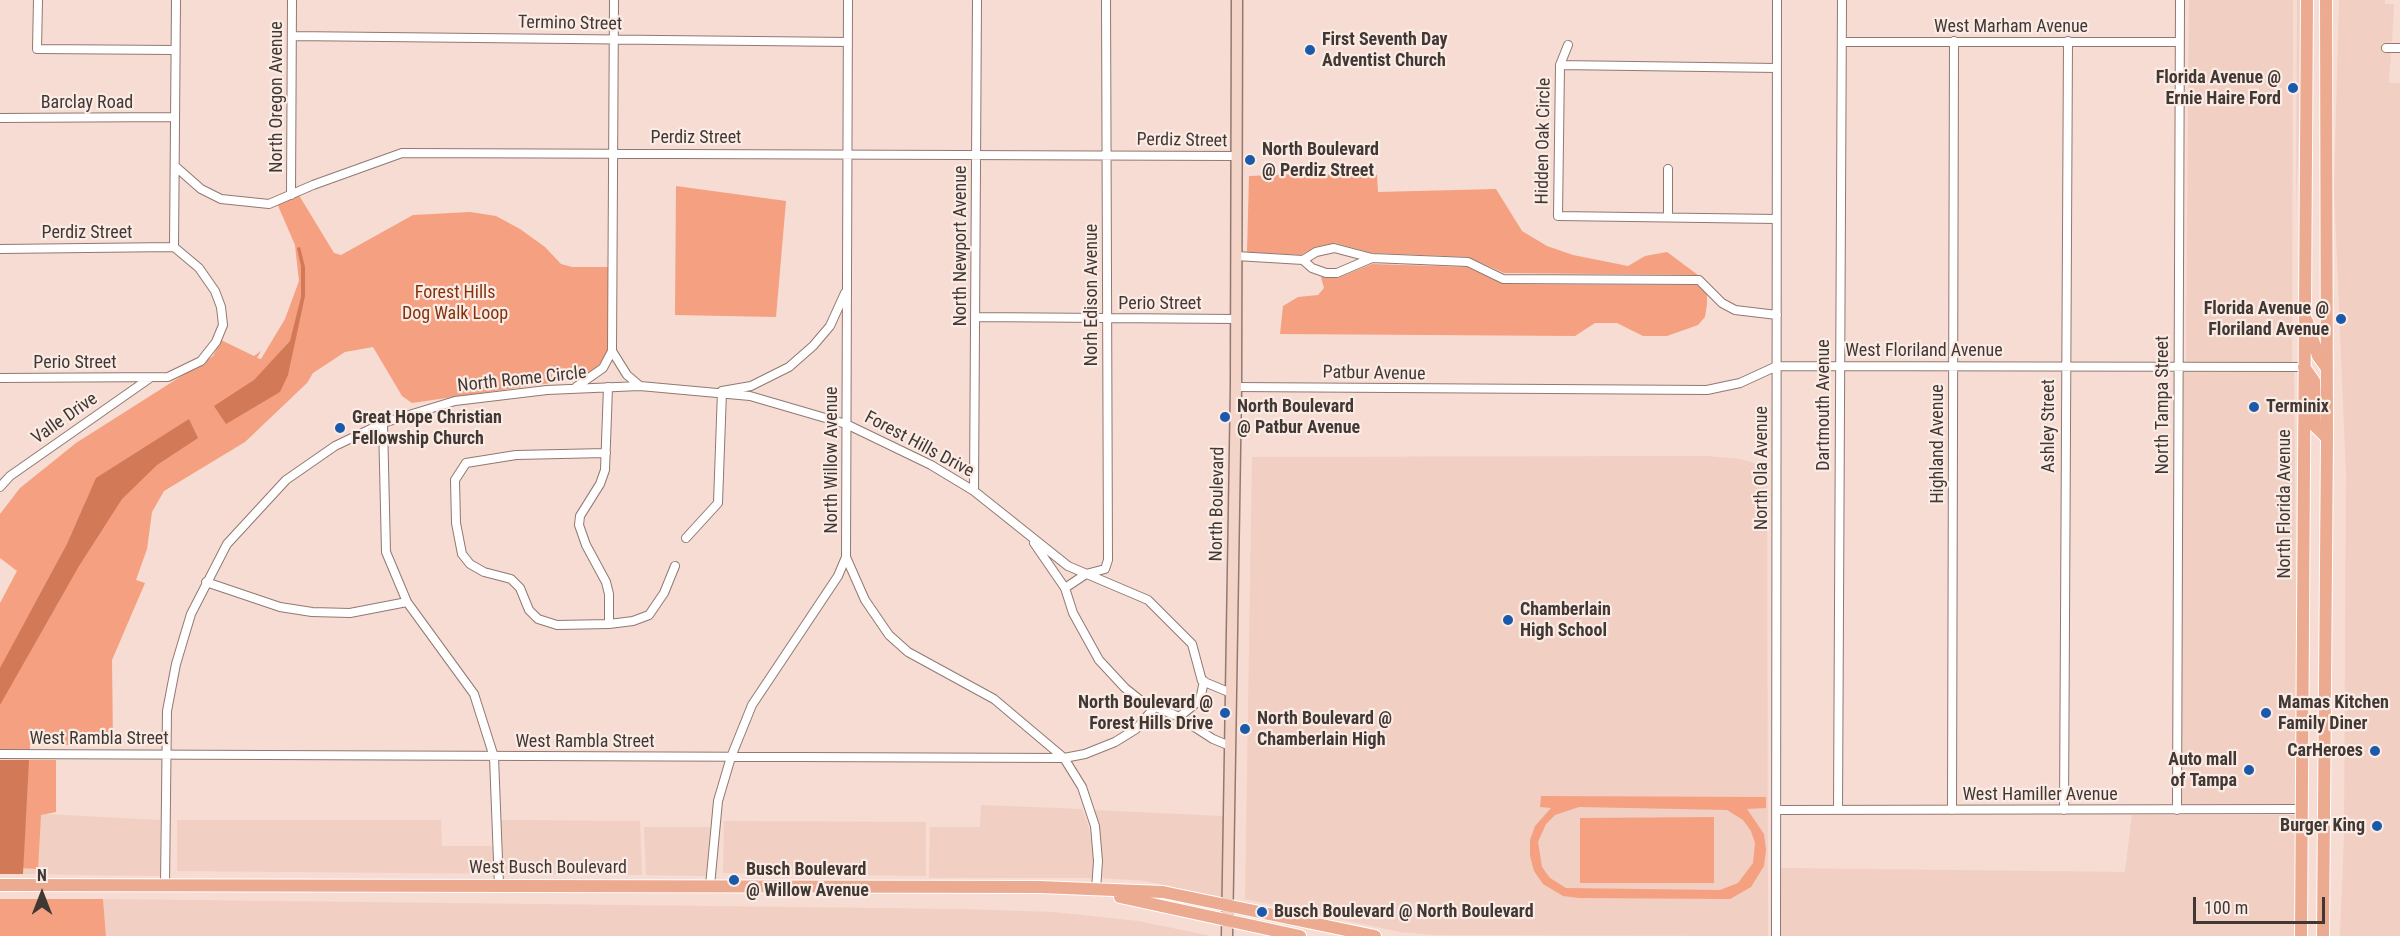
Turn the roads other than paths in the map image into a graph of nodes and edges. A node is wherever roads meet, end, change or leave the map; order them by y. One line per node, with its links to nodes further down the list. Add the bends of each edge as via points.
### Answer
1 (38, 0): 24 (street, via 37,49)
2 (176, 0): 24 (street)
3 (292, 0): 14 (street, North Oregon Avenue)
4 (614, 0): 15 (street)
5 (848, 0): 18 (street, North Willow Avenue)
6 (977, 0): 33 (street, North Newport Avenue)
7 (1106, 0): 34 (street, Norh Edison Avenue)
8 (1237, 0): 35 (street, North Boulevard)
9 (1777, 0): 26 (street, North Ola Avenue)
10 (1842, 0): 19 (street, Dartmouth Avenue)
11 (2180, 0): 20 (street, North Tampa Street)
12 (2307, 0): 29 (main road, North Florida Avenue)
13 (2325, 0): 30 (main road)
14 (292, 36): 15 (street, Termino Street); 38 (street, North Oregon Avenue)
15 (614, 40): 18 (street, Termino Street); 31 (street)
16 (1954, 41): 17 (street, West Marham Avenue); 19 (street, West Marham Avenue); 55 (street, Highland Avenue)
17 (2068, 41): 20 (street, West Marham Avenue); 56 (street, Ashley Street)
18 (848, 42): 32 (street, North Willow Avenue)
19 (1843, 42): 54 (street, Dartmouth Avenue)
20 (2179, 42): 57 (street, North Tampa Street)
21 (1568, 45): 25 (street)
22 (2386, 48): 23 (street)
23 (2400, 48)
24 (175, 50): 27 (street)
25 (1560, 65): 26 (street, Hidden Oak Circle); 39 (street, Hidden Oak Circle, via 1558,216)
26 (1777, 68): 40 (street, North Ola Avenue)
27 (175, 117): 28 (street, Barclay Road); 36 (street)
28 (0, 118)
29 (2304, 138): 30 (main road); 47 (main road, North Florida Avenue)
30 (2326, 139): 59 (main road)
31 (615, 152): 32 (street, Perdiz Street); 38 (street, Perdiz Street, via 402,153); 52 (street)
32 (848, 154): 33 (street, Perdiz Street); 46 (street, North Willow Avenue)
33 (976, 154): 34 (street, Perdiz Street); 49 (street, North Newport Avenue)
34 (1106, 155): 35 (street, Perdiz Street); 50 (street, Norh Edison Avenue)
35 (1236, 156): 43 (street, North Boulevard)
36 (176, 167): 38 (street, Perdiz Street, via 201,189 221,199 269,204); 41 (street)
37 (1668, 169): 39 (street)
38 (291, 195)
39 (1668, 217): 40 (street, Hidden Oak Circle)
40 (1776, 219): 48 (street, North Ola Avenue)
41 (174, 248): 42 (street, Perdiz Street); 61 (street, via 199,268 215,291 223,325 201,361 168,377)
42 (0, 249)
43 (1236, 256): 45 (street); 51 (street, North Boulevard)
44 (1372, 258): 45 (street, via 1334,248); 45 (street, via 1337,273 1312,268); 48 (street, via 1468,262 1503,279 1699,280 1735,310)
45 (1303, 260)
46 (847, 289): 67 (street, via 830,326 789,367 751,386); 69 (street, North Willow Avenue)
47 (2304, 312): 58 (main road, North Florida Avenue); 59 (main road, via 2318,356)
48 (1777, 315): 53 (street, North Ola Avenue)
49 (976, 317): 50 (street, Perio Street); 73 (street, North Newport Avenue)
50 (1108, 318): 51 (street, Perio Street); 78 (street, Norh Edison Avenue, via 1108,560 1105,569)
51 (1236, 319): 65 (street, North Boulevard)
52 (612, 351): 62 (street, via 627,375); 63 (street, via 603,368)
53 (1777, 366): 54 (street, West Floriland Avenue); 66 (street, West Floriland Avenue, via 1740,383 1707,390); 97 (street, North Ola Avenue)
54 (1839, 366): 55 (street, West Floriland Avenue); 95 (street, Dartmouth Avenue)
55 (1953, 366): 56 (street, West Floriland Avenue); 98 (street, Highland Avenue)
56 (2064, 366): 57 (street, West Floriland Avenue); 99 (street, Ashley Street)
57 (2178, 367): 58 (street, West Floriland Avenue); 100 (street, North Tampa Street)
58 (2304, 367): 70 (main road, via 2314,381 2315,426); 83 (main road, North Florida Avenue)
59 (2326, 367): 70 (main road)
60 (0, 378): 61 (street, Perio Street)
61 (150, 378): 72 (street, Valle Drive, via 10,476)
62 (640, 386): 64 (street, Forest Hills Drive); 67 (street, Forest Hills Drive)
63 (576, 387): 64 (street, North Rome Circle); 68 (street, North Rome Circle, via 455,401)
64 (608, 387): 71 (street)
65 (1236, 387): 66 (street, Patbur Avenue); 86 (street, North Boulevard)
66 (1512, 390)
67 (722, 392): 69 (street, Forest Hills Drive, via 750,396); 75 (street, via 718,503)
68 (383, 423): 79 (street, North Rome Circle, via 334,446 286,480 227,544); 81 (street, via 386,552)
69 (846, 424): 73 (street, Forest Hills Drive, via 931,465); 76 (street, North Willow Avenue)
70 (2327, 438): 84 (main road)
71 (606, 453): 82 (street, via 600,484 580,516 579,525 606,582); 82 (street, via 531,454 479,460 466,463 455,480 458,540 470,564 511,579 520,588 529,610 547,624)
72 (0, 488)
73 (974, 491): 74 (street, Forest Hills Drive)
74 (1028, 535): 78 (street, Forest Hills Drive, via 1068,566); 80 (street)
75 (686, 538)
76 (846, 556): 93 (street, North Willow Avenue, via 838,576 752,705); 94 (street, via 865,600 889,635 908,652 993,699)
77 (675, 566): 82 (street, via 649,615)
78 (1086, 574): 80 (street); 85 (street, Forest Hills Drive, via 1148,600 1174,623 1192,644)
79 (206, 582): 81 (street, via 280,607 312,612 350,613); 91 (street, North Rome Circle, via 176,664 167,711)
80 (1065, 588): 87 (street, via 1073,613 1099,660 1125,688)
81 (407, 602): 92 (street, via 474,694)
82 (609, 624)
83 (2302, 667): 84 (main road); 96 (main road, North Florida Avenue)
84 (2324, 667): 113 (main road)
85 (1204, 681): 86 (street); 88 (street, via 1200,700)
86 (1231, 693): 89 (street, North Boulevard)
87 (1154, 708): 88 (street); 94 (street, West Rambla Street, via 1137,729 1115,742)
88 (1179, 717): 89 (street)
89 (1230, 746): 106 (street, North Boulevard)
90 (0, 754): 91 (street, West Rambla Street)
91 (165, 755): 92 (street, West Rambla Street); 102 (street, North Rome Circle)
92 (494, 757): 93 (street, West Rambla Street); 103 (street)
93 (731, 757): 94 (street, West Rambla Street); 104 (street, North Willow Avenue, via 718,801)
94 (1064, 758): 105 (street, via 1082,787 1095,825)
95 (1838, 809): 97 (street, West Hamiller Avenue); 98 (street, West Hamiller Avenue)
96 (2303, 809): 100 (street, West Hamiller Avenue); 112 (main road, North Florida Avenue)
97 (1777, 810): 111 (street, North Ola Avenue)
98 (1952, 810): 99 (street, West Hamiller Avenue)
99 (2064, 810): 100 (street, West Hamiller Avenue)
100 (2177, 810)
101 (0, 885): 102 (main road, West Busch Boulevard)
102 (165, 885): 103 (main road, West Busch Boulevard)
103 (499, 886): 104 (main road, West Busch Boulevard)
104 (710, 886): 105 (main road, West Busch Boulevard)
105 (1096, 890): 106 (main road, West Busch Boulevard, via 1163,892); 107 (main road, West Busch Boulevard)
106 (1226, 904): 107 (street, North Boulevard); 110 (main road, West Busch Boulevard)
107 (1227, 921): 108 (street, North Boulevard); 109 (main road, West Busch Boulevard)
108 (1227, 936)
109 (1300, 936)
110 (1375, 936)
111 (1776, 936)
112 (2301, 936)
113 (2323, 936)

